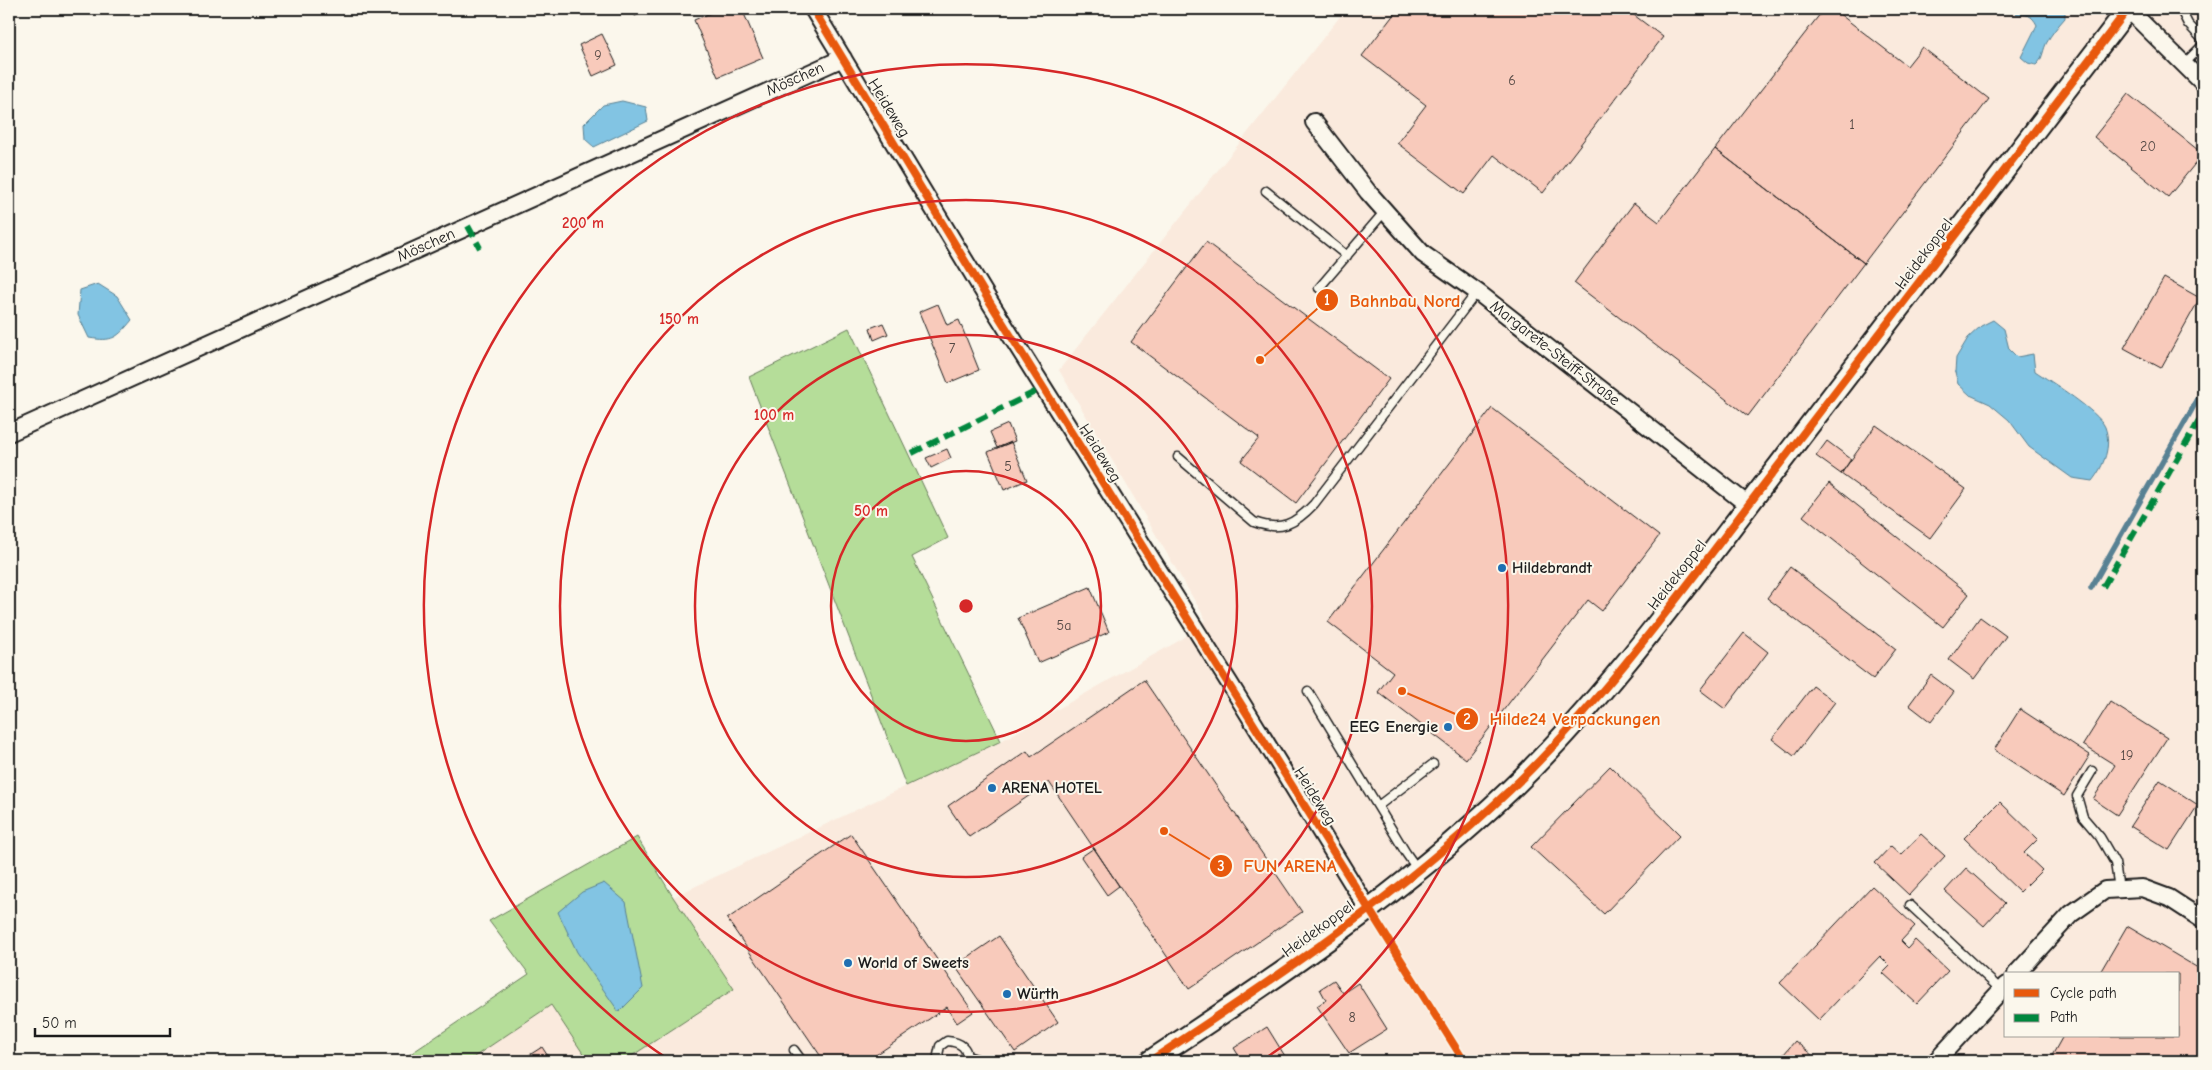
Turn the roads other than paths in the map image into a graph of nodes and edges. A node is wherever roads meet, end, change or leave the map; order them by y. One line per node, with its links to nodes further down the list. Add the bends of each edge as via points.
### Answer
1 (813, 9): 6 (street, Heideweg)
2 (2128, 9): 7 (street); 17 (street, Heidekoppel)
3 (2187, 9): 4 (lane, via 2184,19)
4 (2203, 40)
5 (2203, 45): 7 (lane)
6 (843, 58): 15 (street, Möschen); 25 (street, Heideweg, via 991,304)
7 (2184, 64): 8 (street)
8 (2203, 83)
9 (1314, 122): 11 (street, Margarete-Steiff-Straße)
10 (1266, 191): 12 (lane)
11 (1385, 211): 12 (lane); 14 (street, Margarete-Steiff-Straße, via 1423,254)
12 (1347, 256): 13 (lane)
13 (1319, 288)
14 (1477, 292): 16 (lane, via 1314,504 1294,522 1282,526 1254,522); 17 (street, Margarete-Steiff-Straße)
15 (9, 433)
16 (1178, 457)
17 (1748, 505): 22 (street, Heidekoppel, via 1602,692 1512,788)
18 (1308, 690): 21 (lane)
19 (1433, 764): 21 (lane)
20 (2092, 771): 23 (lane, via 2077,796 2083,817 2100,837 2115,863)
21 (1378, 806): 22 (lane)
22 (1418, 870): 25 (street, Heidekoppel)
23 (2119, 889): 26 (street, via 2142,888 2169,898); 27 (street, via 2106,890 2071,914)
24 (1910, 905): 28 (lane)
25 (1368, 909): 34 (street, Heidekoppel, via 1256,991)
26 (2203, 920)
27 (2018, 972)
28 (2004, 987): 35 (street)
29 (794, 1050): 31 (lane)
30 (966, 1058): 32 (lane, via 964,1048 957,1042 947,1041 940,1046); 33 (lane)
31 (802, 1061)
32 (940, 1061)
33 (982, 1061)
34 (1150, 1061)
35 (1936, 1061)

